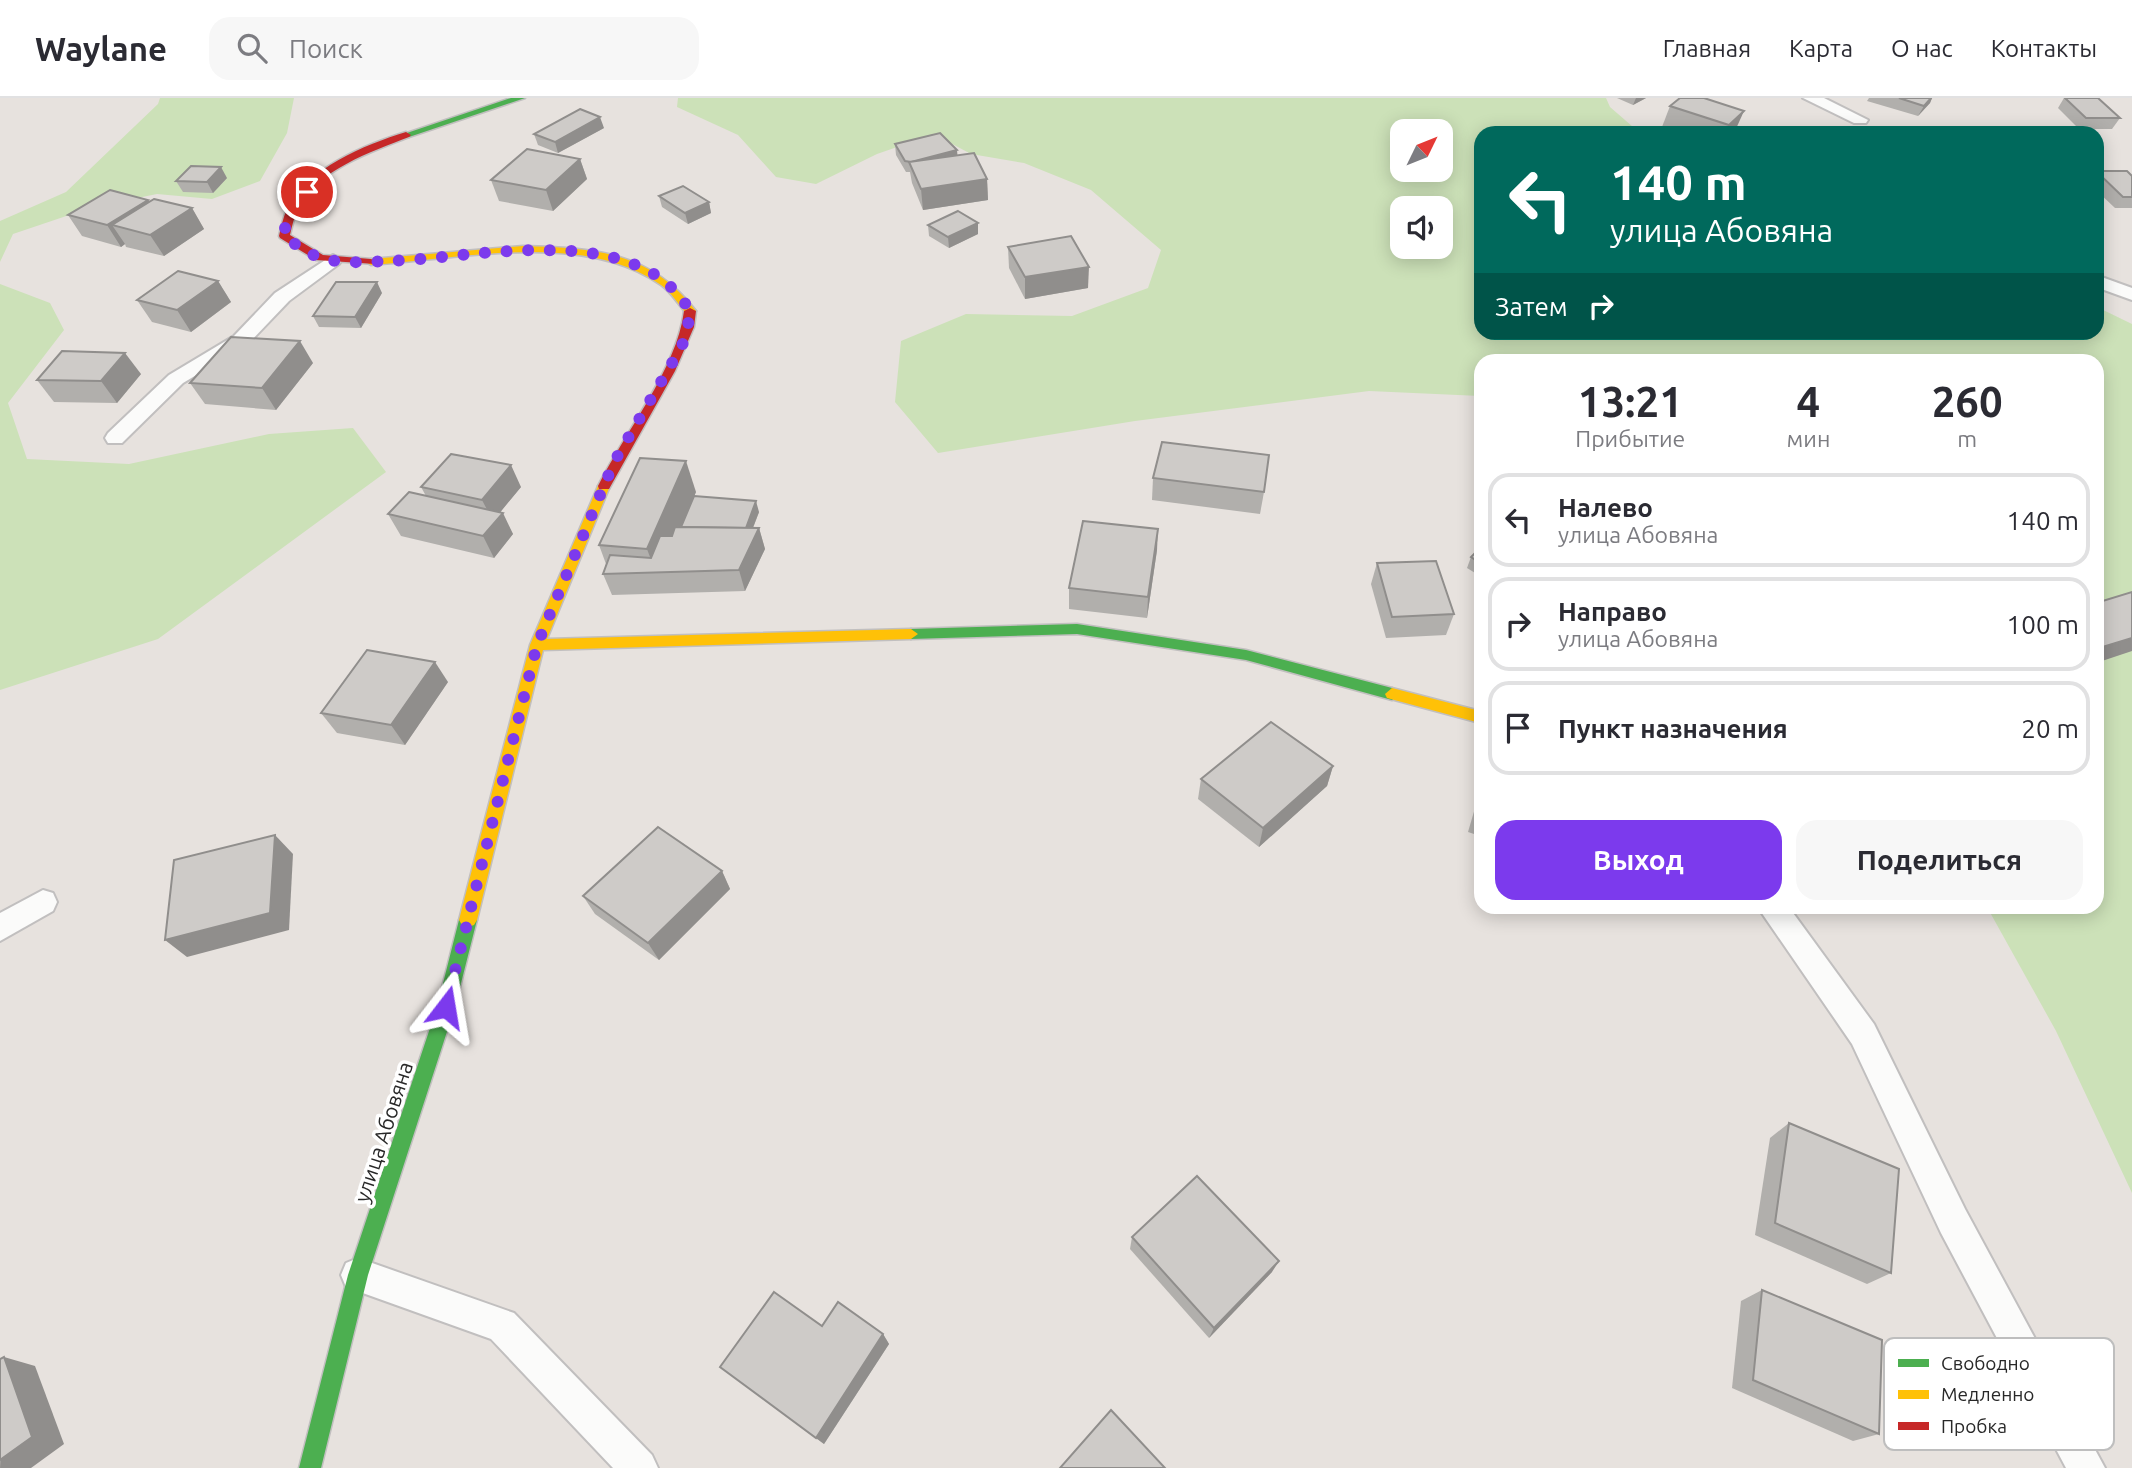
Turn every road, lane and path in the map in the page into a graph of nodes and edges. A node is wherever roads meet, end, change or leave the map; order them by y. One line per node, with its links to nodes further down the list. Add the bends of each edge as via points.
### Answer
1 (520, 98): 4 (street, улица Абовяна, via 385,141 321,180 293,204 285,219 284,236 310,254)
2 (1811, 98): 3 (lane)
3 (1860, 120)
4 (333, 260): 7 (lane, via 282,297 241,340 176,379); 8 (street, улица Абовяна, via 584,252 627,261 660,277 680,293 691,313 682,346 614,462)
5 (2104, 283): 6 (lane)
6 (2132, 295)
7 (115, 438)
8 (537, 645): 9 (street, via 1077,629 1246,655); 13 (street, улица Абовяна, via 446,1007)
9 (1474, 715)
10 (43, 902): 12 (lane)
11 (1777, 914): 14 (lane, via 1863,1034 1953,1221)
12 (0, 928)
13 (358, 1275): 16 (street, улица Абовяна); 17 (lane, via 502,1325)
14 (2016, 1338)
15 (2076, 1450): 18 (lane)
16 (310, 1468)
17 (639, 1468)
18 (2086, 1468)

